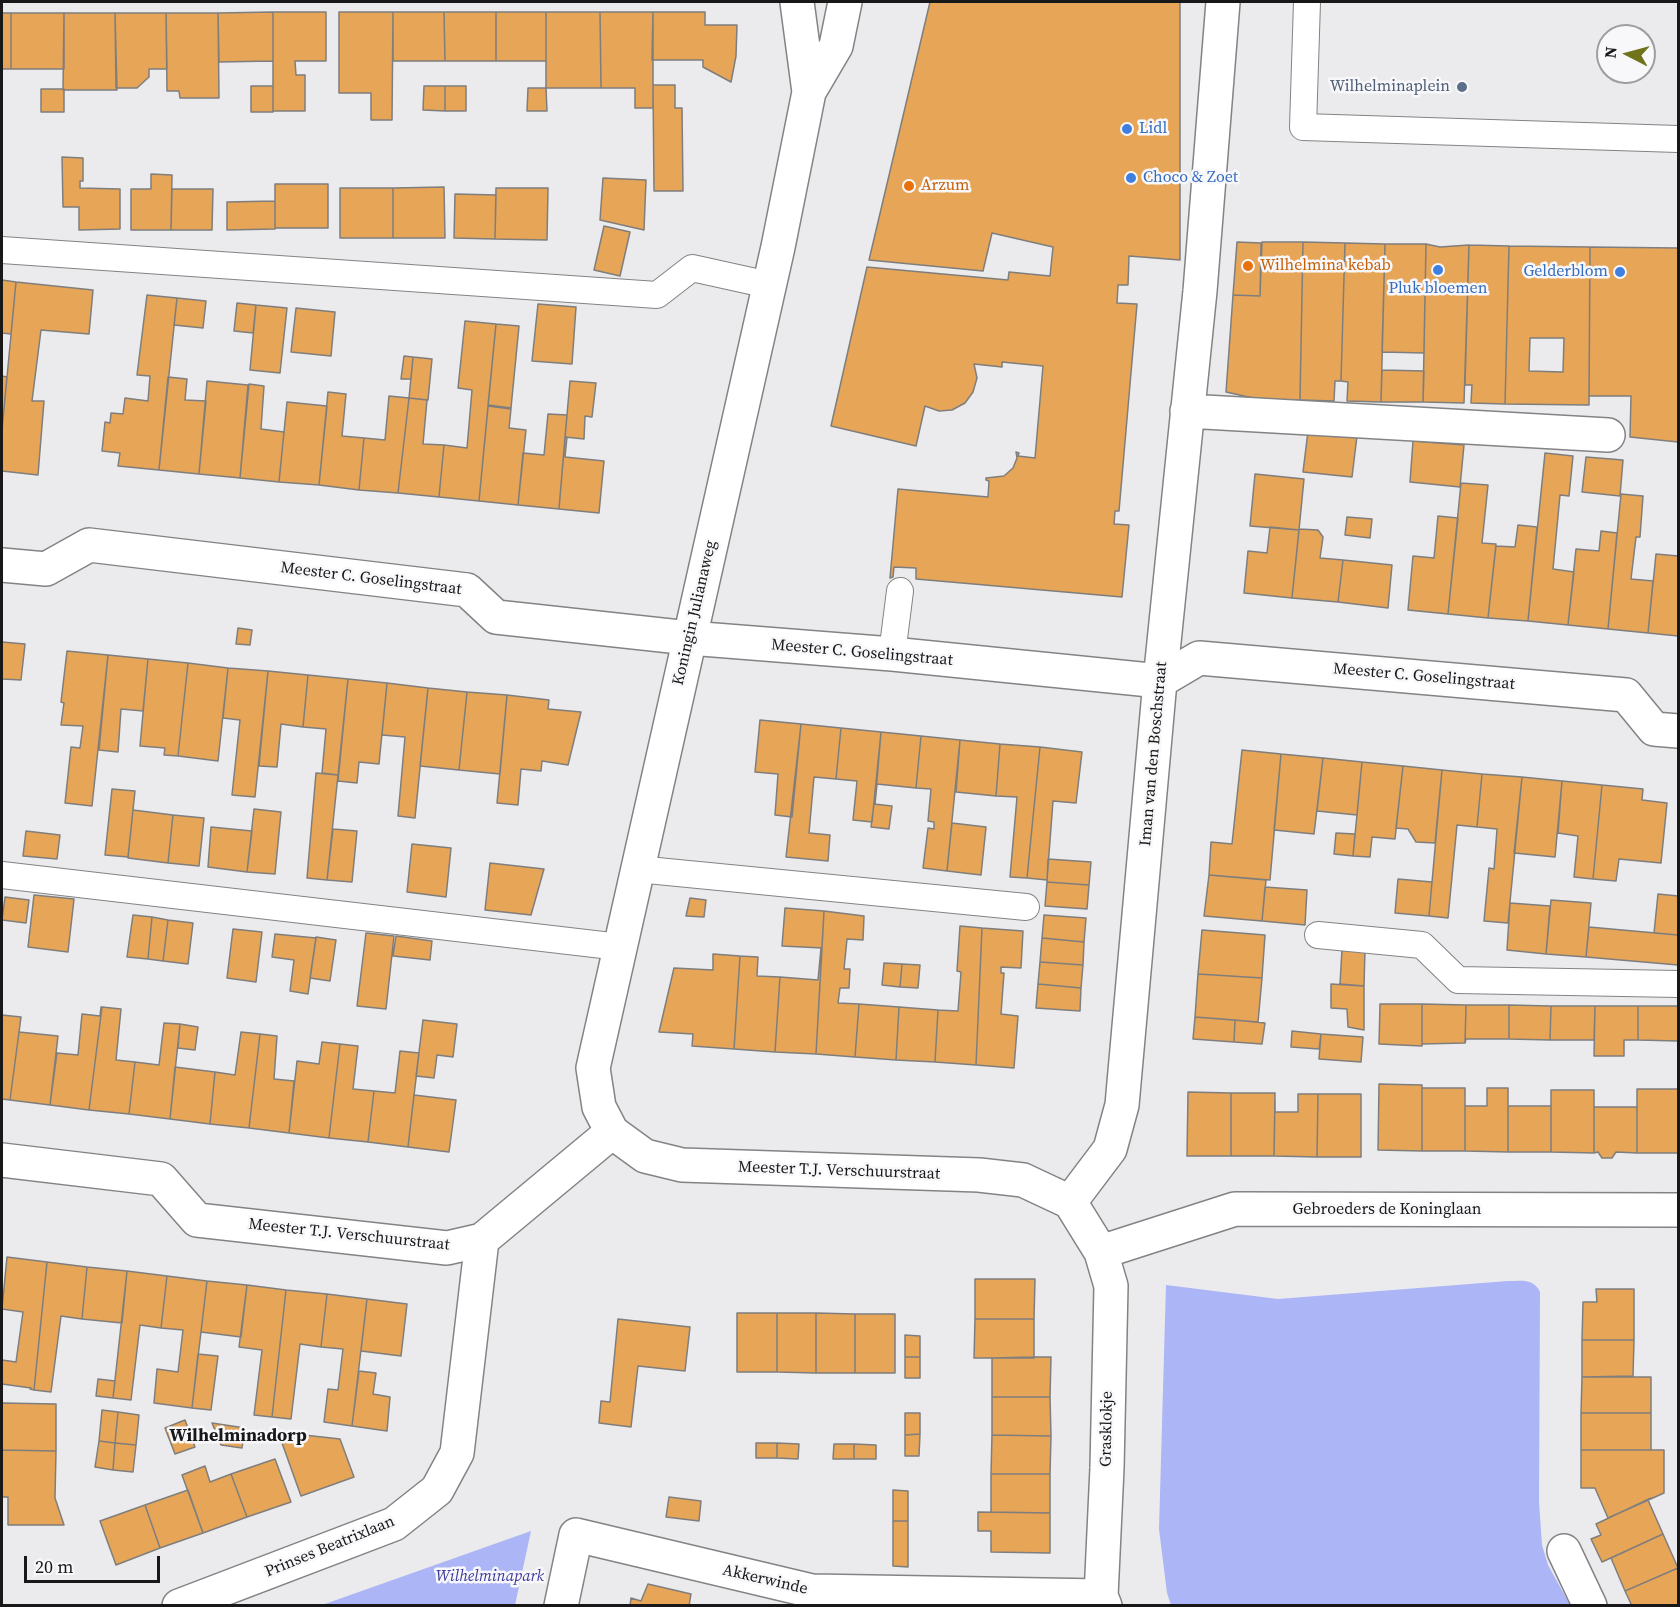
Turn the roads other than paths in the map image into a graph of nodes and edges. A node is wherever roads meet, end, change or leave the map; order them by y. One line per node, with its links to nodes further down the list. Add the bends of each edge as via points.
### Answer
1 (797, 2): 5 (street, Koningin Julianaweg)
2 (845, 2): 5 (street, Koningin Julianaweg, via 836,46)
3 (1223, 2): 9 (street, Iman van den Boschstraat)
4 (1307, 2): 6 (lane, via 1303,127)
5 (809, 92): 8 (street, Koningin Julianaweg)
6 (1678, 139)
7 (2, 250): 8 (lane, via 657,295 692,268)
8 (769, 285): 13 (street, Koningin Julianaweg)
9 (1187, 411): 10 (street); 15 (street, Iman van den Boschstraat)
10 (1608, 435)
11 (2, 565): 13 (street, Meester C. Goselingstraat, via 46,569 89,545 467,590 496,617)
12 (900, 591): 14 (lane)
13 (689, 638): 14 (street, Meester C. Goselingstraat); 17 (street, Koningin Julianaweg)
14 (892, 654): 15 (street, Meester C. Goselingstraat)
15 (1160, 681): 16 (street, Meester C. Goselingstraat, via 1199,658 1626,695 1654,729); 25 (street, Iman van den Boschstraat, via 1122,1105 1110,1149)
16 (1678, 731)
17 (637, 869): 19 (lane); 21 (street, Koningin Julianaweg)
18 (2, 875): 21 (lane)
19 (1026, 907)
20 (1318, 935): 22 (lane, via 1422,945 1458,980)
21 (620, 947): 23 (street, Koningin Julianaweg, via 593,1068 599,1107)
22 (1678, 984)
23 (612, 1132): 25 (street, Meester T.J. Verschuurstraat, via 645,1156 682,1165 979,1175 1023,1180); 27 (street, Meester T.J. Verschuurstraat)
24 (2, 1160): 27 (street, Meester T.J. Verschuurstraat, via 161,1179 197,1220 447,1248)
25 (1070, 1202): 28 (street)
26 (1678, 1210): 28 (street, Gebroeders de Koninglaan, via 1235,1209)
27 (482, 1240): 31 (street, Prinses Beatrixlaan, via 457,1453 437,1490 394,1524)
28 (1101, 1252): 30 (street, Grasklokje, via 1111,1286)
29 (1564, 1551): 33 (street)
30 (1103, 1601): 32 (street, Akkerwinde, via 812,1591 576,1535)
31 (179, 1605)
32 (561, 1605)
33 (1590, 1605)

